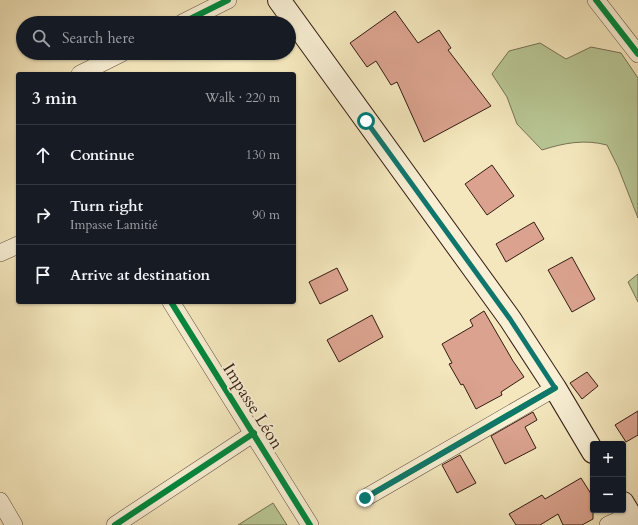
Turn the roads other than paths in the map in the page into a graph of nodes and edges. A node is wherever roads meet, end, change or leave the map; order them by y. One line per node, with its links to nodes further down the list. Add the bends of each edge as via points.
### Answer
1 (228, 0): 4 (street)
2 (279, 0): 5 (main road)
3 (596, 0): 7 (street)
4 (196, 16)
5 (291, 16)
6 (296, 23): 13 (main road, via 510,319)
7 (638, 54)
8 (108, 60): 9 (street)
9 (84, 72)
10 (16, 246): 11 (street)
11 (0, 253)
12 (172, 304): 14 (street, Impasse Léon)
13 (555, 388): 15 (main road); 16 (street)
14 (254, 432): 20 (street); 21 (street, Impasse Léon)
15 (590, 447)
16 (365, 498)
17 (0, 502): 19 (street)
18 (630, 514): 22 (street)
19 (14, 525)
20 (115, 525)
21 (310, 525)
22 (608, 525)

